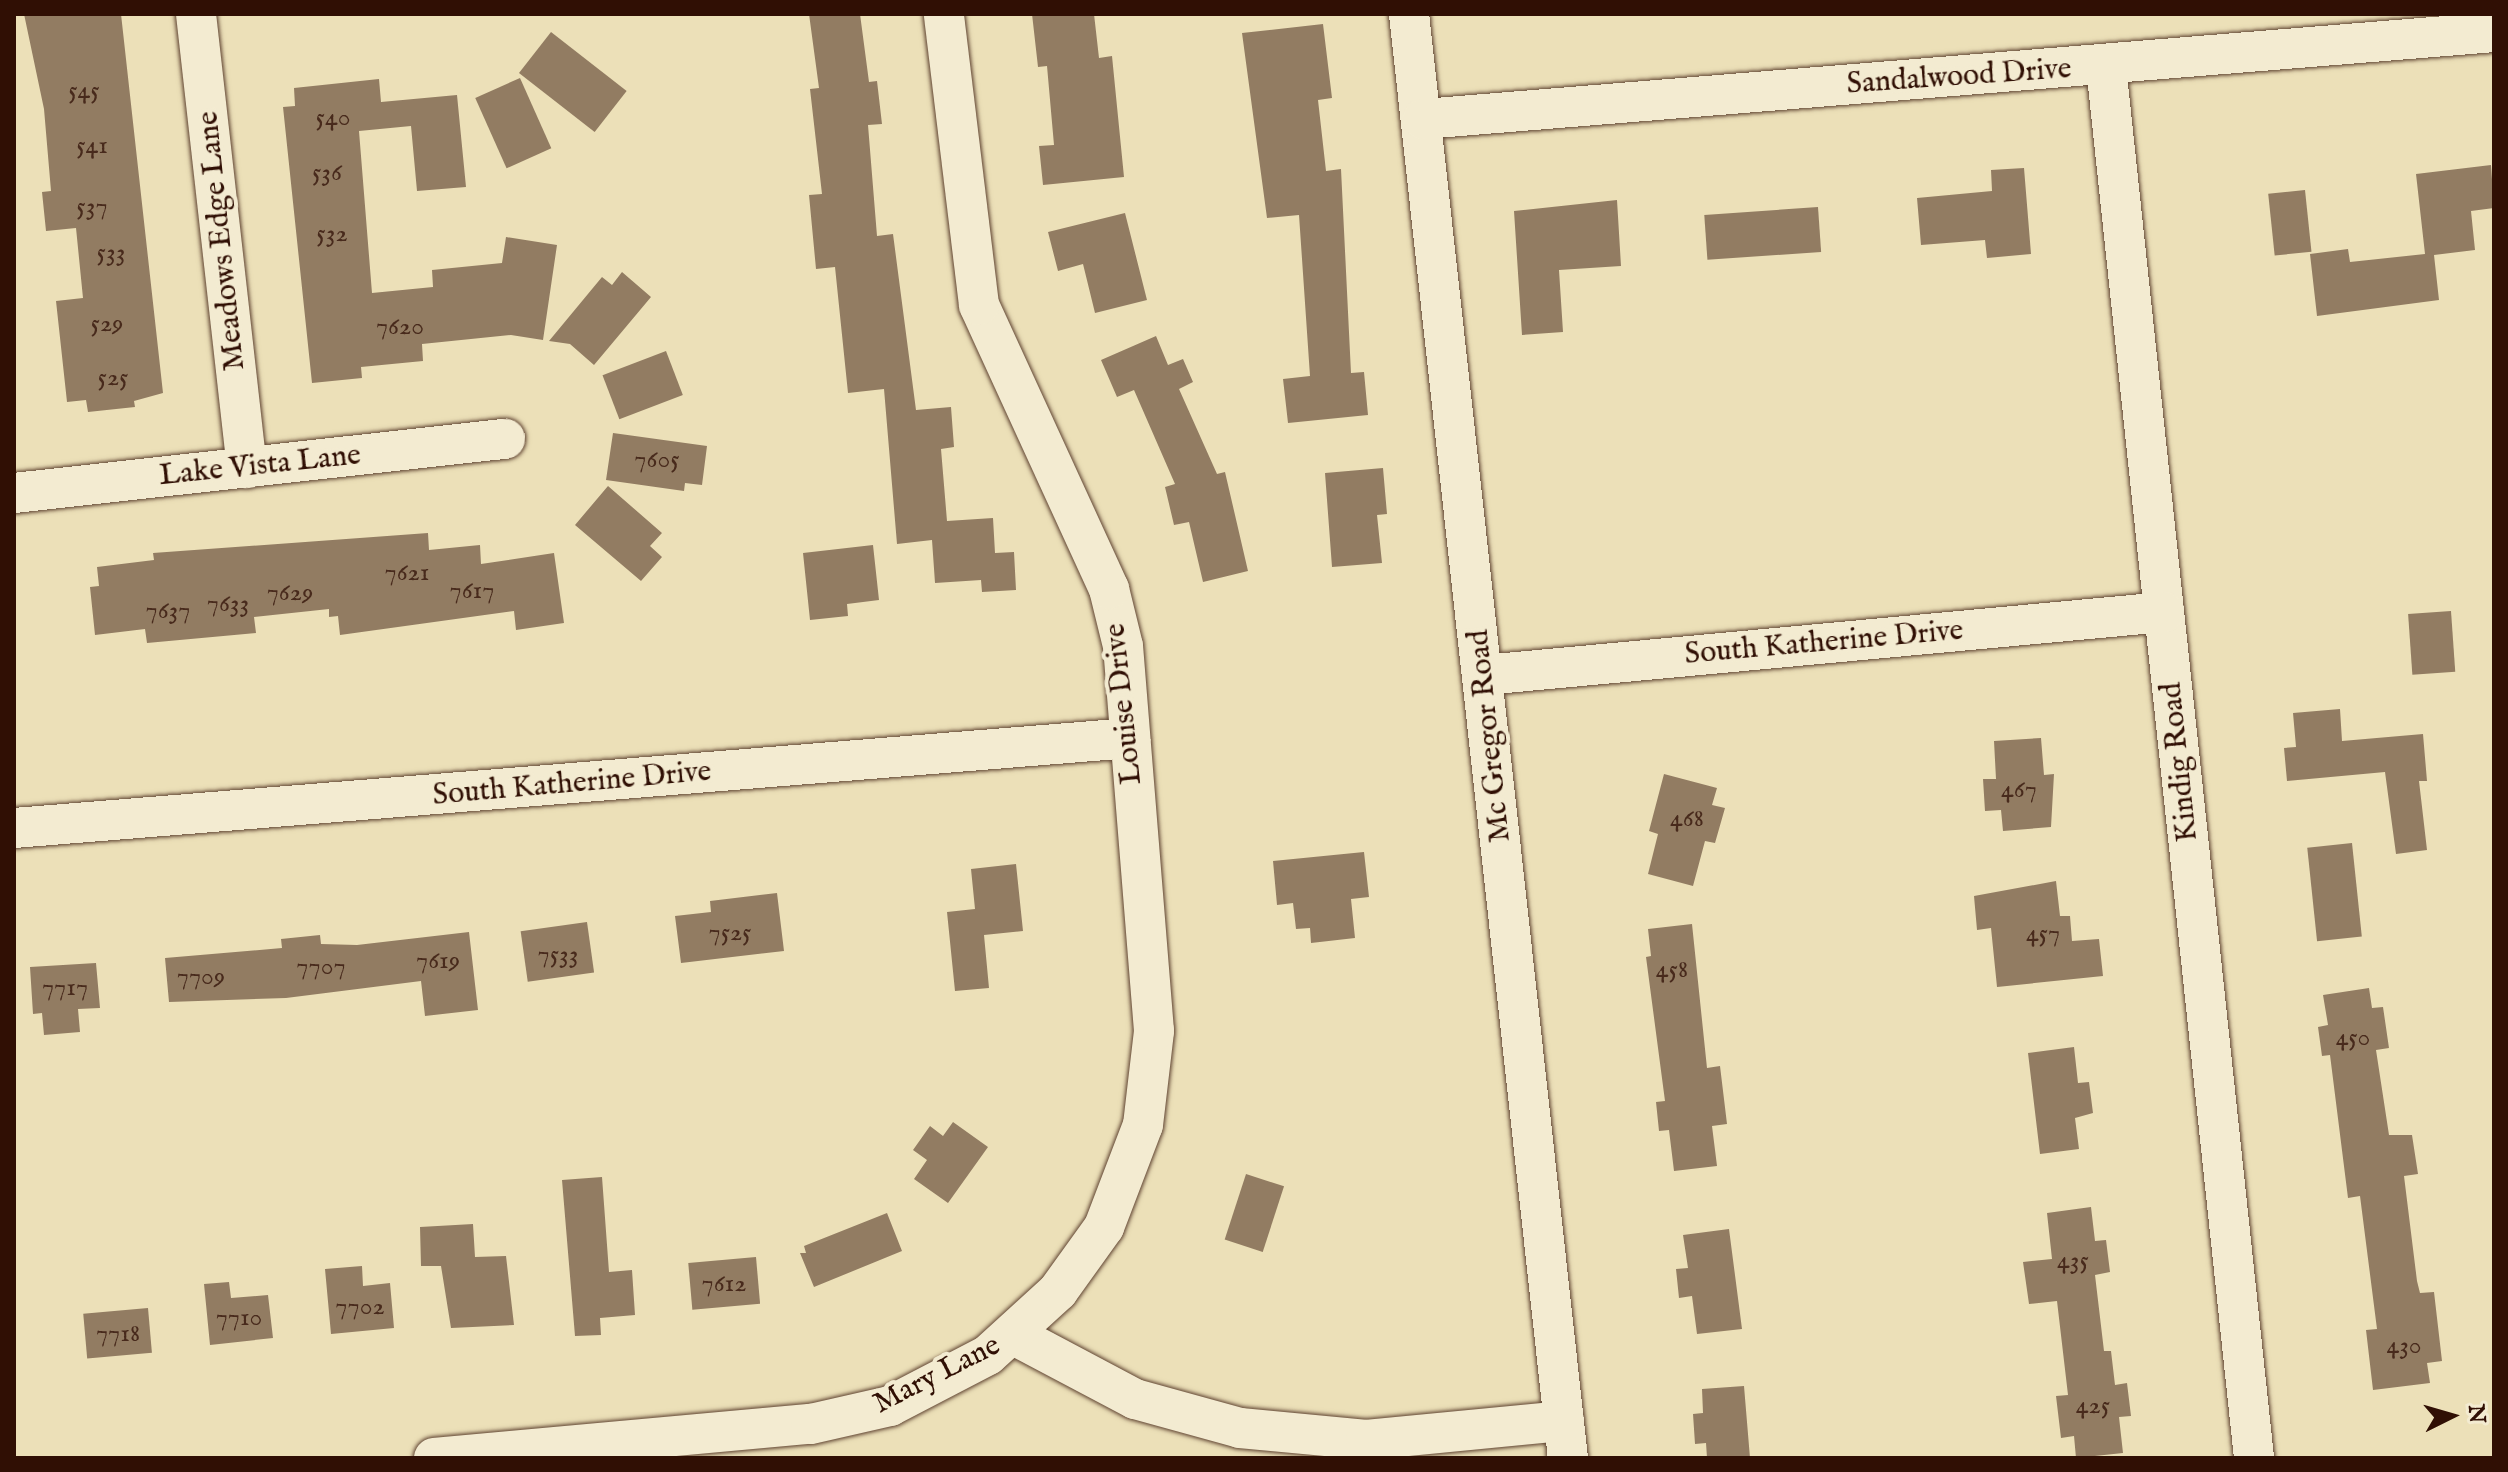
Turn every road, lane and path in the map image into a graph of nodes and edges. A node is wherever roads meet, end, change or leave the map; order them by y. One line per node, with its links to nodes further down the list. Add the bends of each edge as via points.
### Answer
1 (196, 14): 8 (street, Meadows Edge Lane)
2 (944, 14): 12 (street, Louise Drive, via 979,305 1109,589 1123,646)
3 (1409, 14): 6 (street, Mc Gregor Road)
4 (2494, 32): 5 (street, Sandalwood Drive)
5 (2106, 66): 6 (street, Sandalwood Drive); 10 (street, Kindig Road)
6 (1423, 119): 11 (street, Mc Gregor Road)
7 (505, 439): 8 (street, Lake Vista Lane)
8 (247, 468): 9 (street, Lake Vista Lane)
9 (14, 493)
10 (2164, 612): 11 (street, South Katherine Drive); 17 (street, Kindig Road)
11 (1484, 675): 15 (street, Mc Gregor Road)
12 (1130, 738): 13 (street, South Katherine Drive); 14 (street, Louise Drive, via 1154,1031 1143,1125 1104,1227 1058,1291)
13 (14, 828)
14 (1014, 1335): 15 (street, Mary Lane, via 1135,1399 1240,1428 1366,1440); 16 (street, Mary Lane, via 890,1406 811,1424)
15 (1566, 1439)
16 (434, 1458)
17 (2254, 1458)

